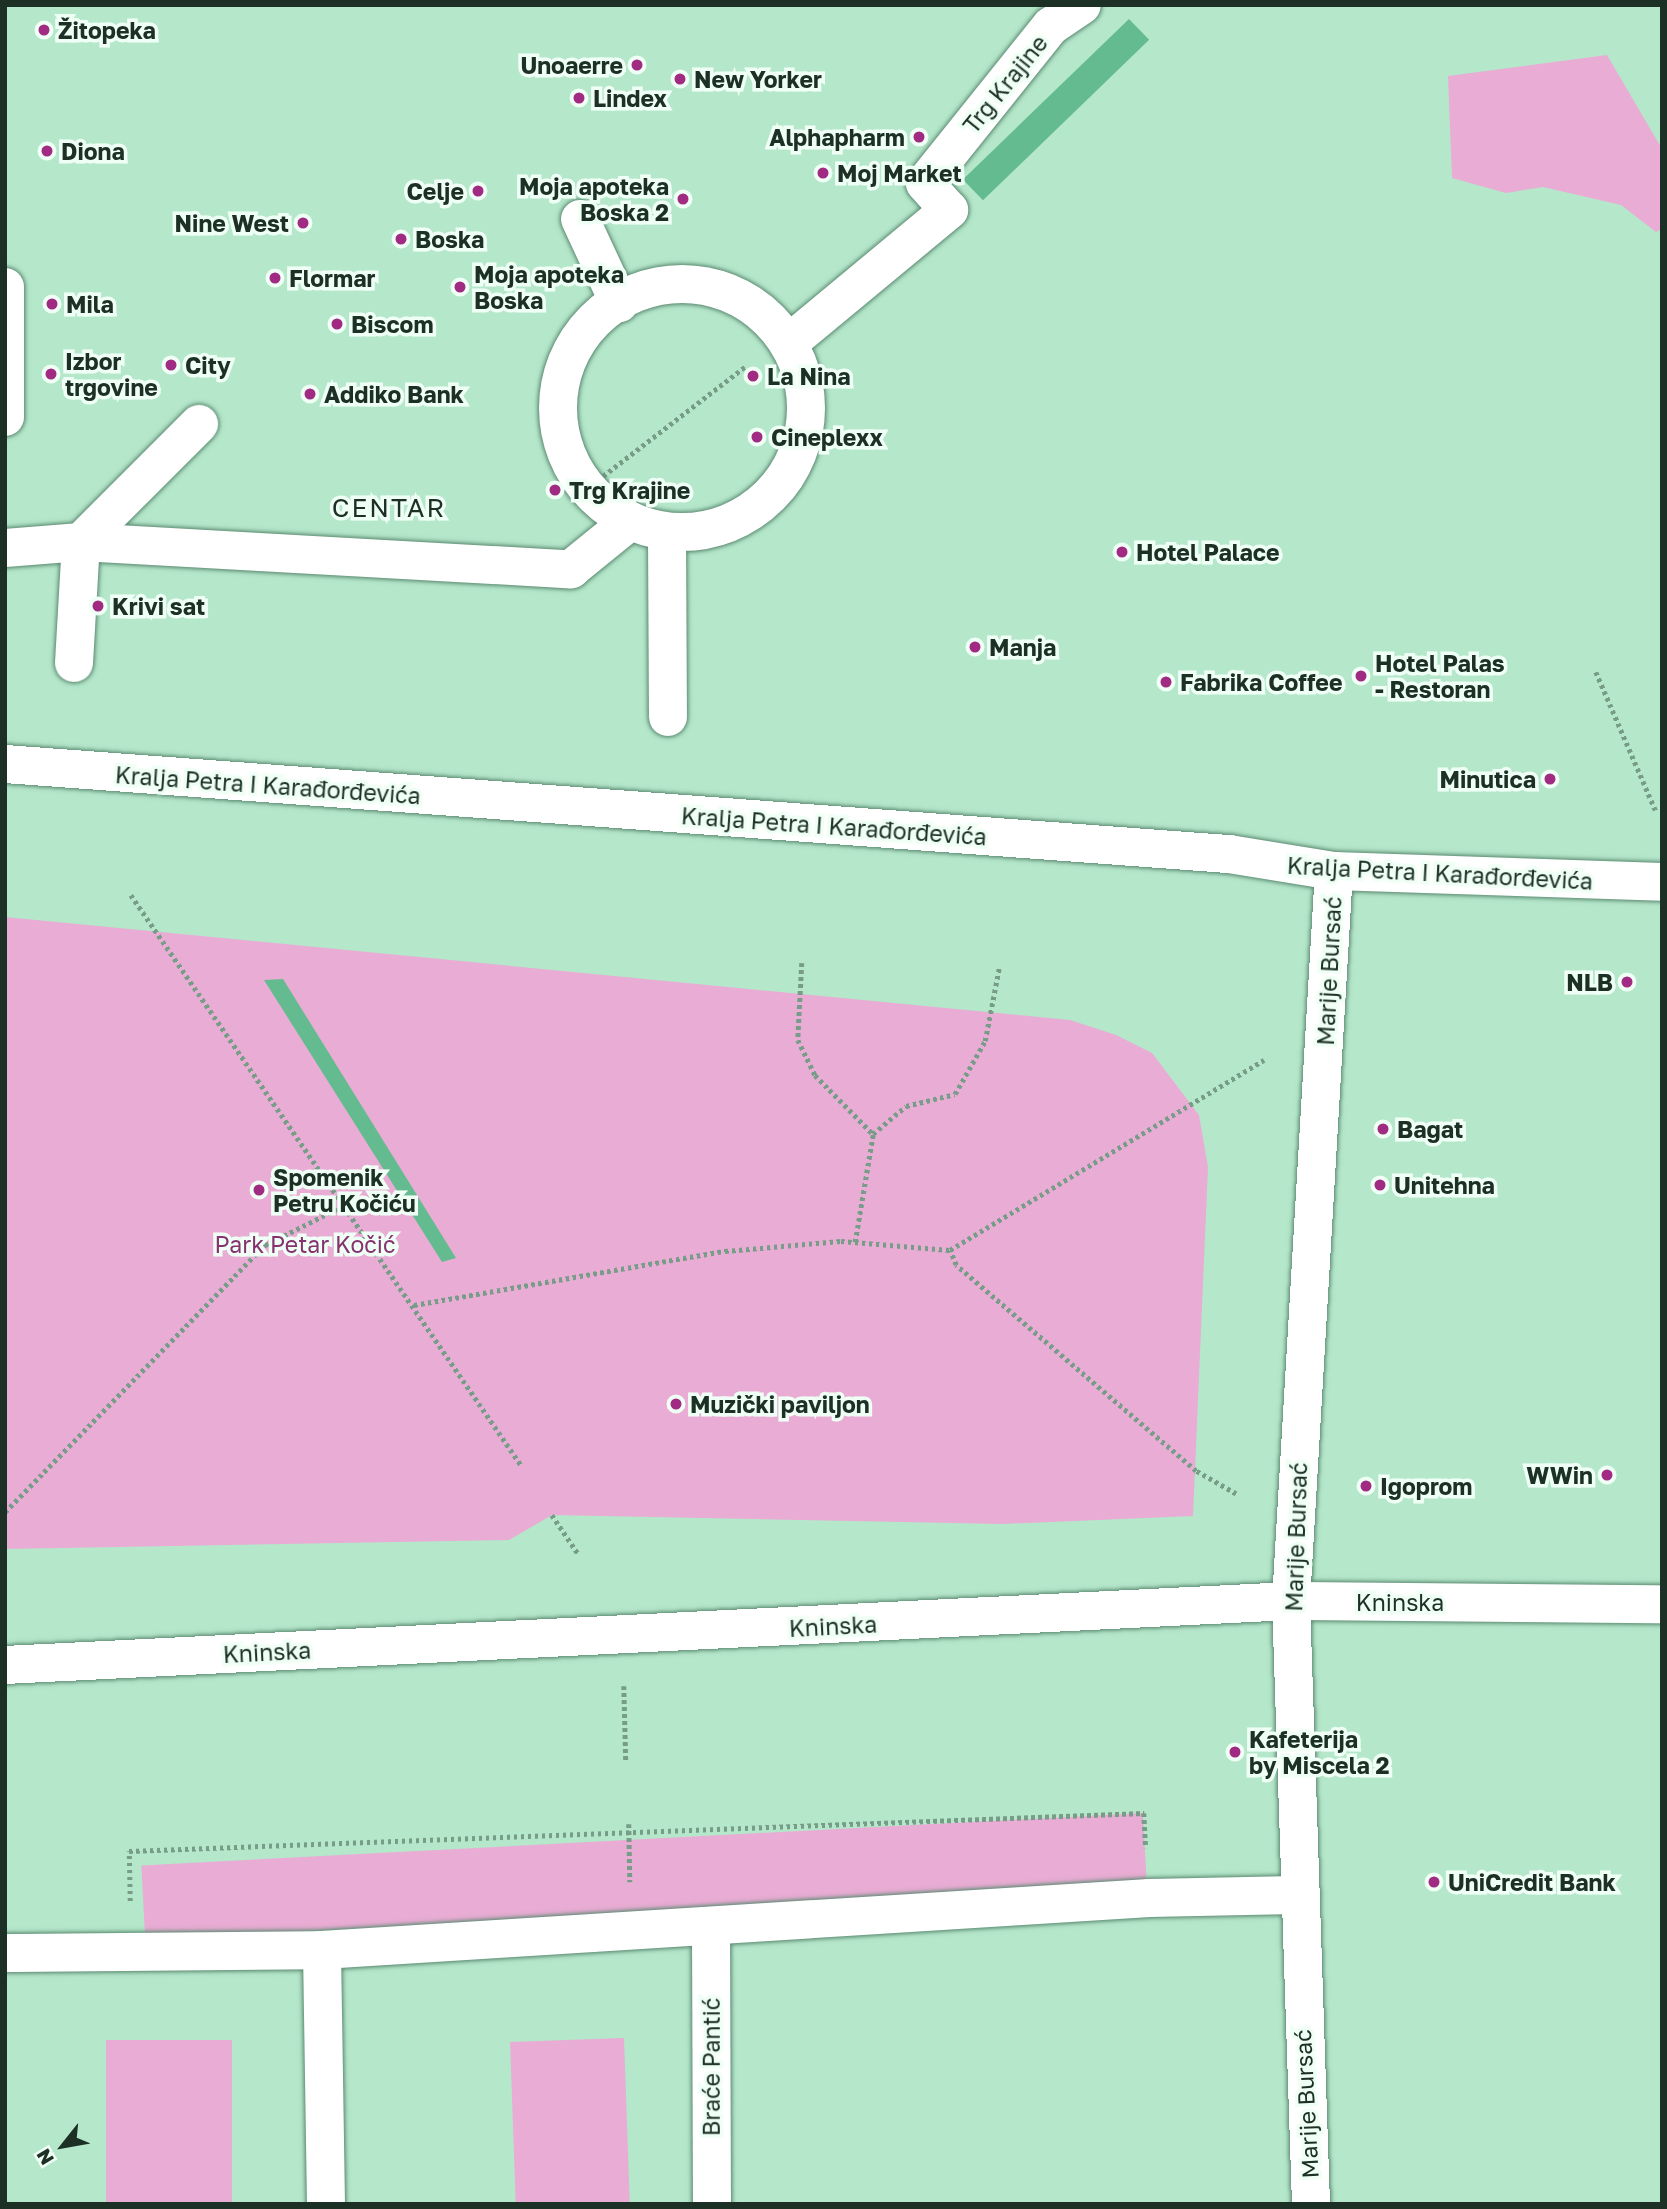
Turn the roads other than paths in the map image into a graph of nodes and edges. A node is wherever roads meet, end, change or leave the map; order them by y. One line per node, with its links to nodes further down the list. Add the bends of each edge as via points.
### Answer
1 (1061, 12): 5 (street, Trg Krajine, via 925,183 949,210)
2 (580, 219): 4 (street)
3 (5, 287): 6 (street)
4 (619, 303): 5 (street, via 644,289 685,283 726,290 761,309); 8 (street, via 578,340 560,379 557,421 567,463 592,498)
5 (790, 342): 9 (street, via 805,419 795,457 775,491 745,516 707,531)
6 (5, 417)
7 (200, 424): 10 (street)
8 (629, 522): 9 (street); 10 (street, via 571,569)
9 (667, 534): 13 (street)
10 (81, 542): 11 (street); 12 (street)
11 (5, 548)
12 (74, 663)
13 (668, 717)
14 (5, 764): 15 (street, Kralja Petra I Karađorđevića, via 1229,855)
15 (1334, 871): 16 (street, Kralja Petra I Karađorđevića); 17 (street, Marije Bursać)
16 (1662, 882)
17 (1291, 1601): 18 (street, Kninska); 19 (street, Kninska); 20 (street, Marije Bursać)
18 (1662, 1604)
19 (5, 1665)
20 (1296, 1895): 21 (street, via 1149,1898); 26 (street, Marije Bursać)
21 (711, 1929): 22 (street); 25 (street, Braće Pantić)
22 (322, 1950): 23 (street); 24 (street)
23 (5, 1953)
24 (326, 2204)
25 (712, 2204)
26 (1311, 2204)

